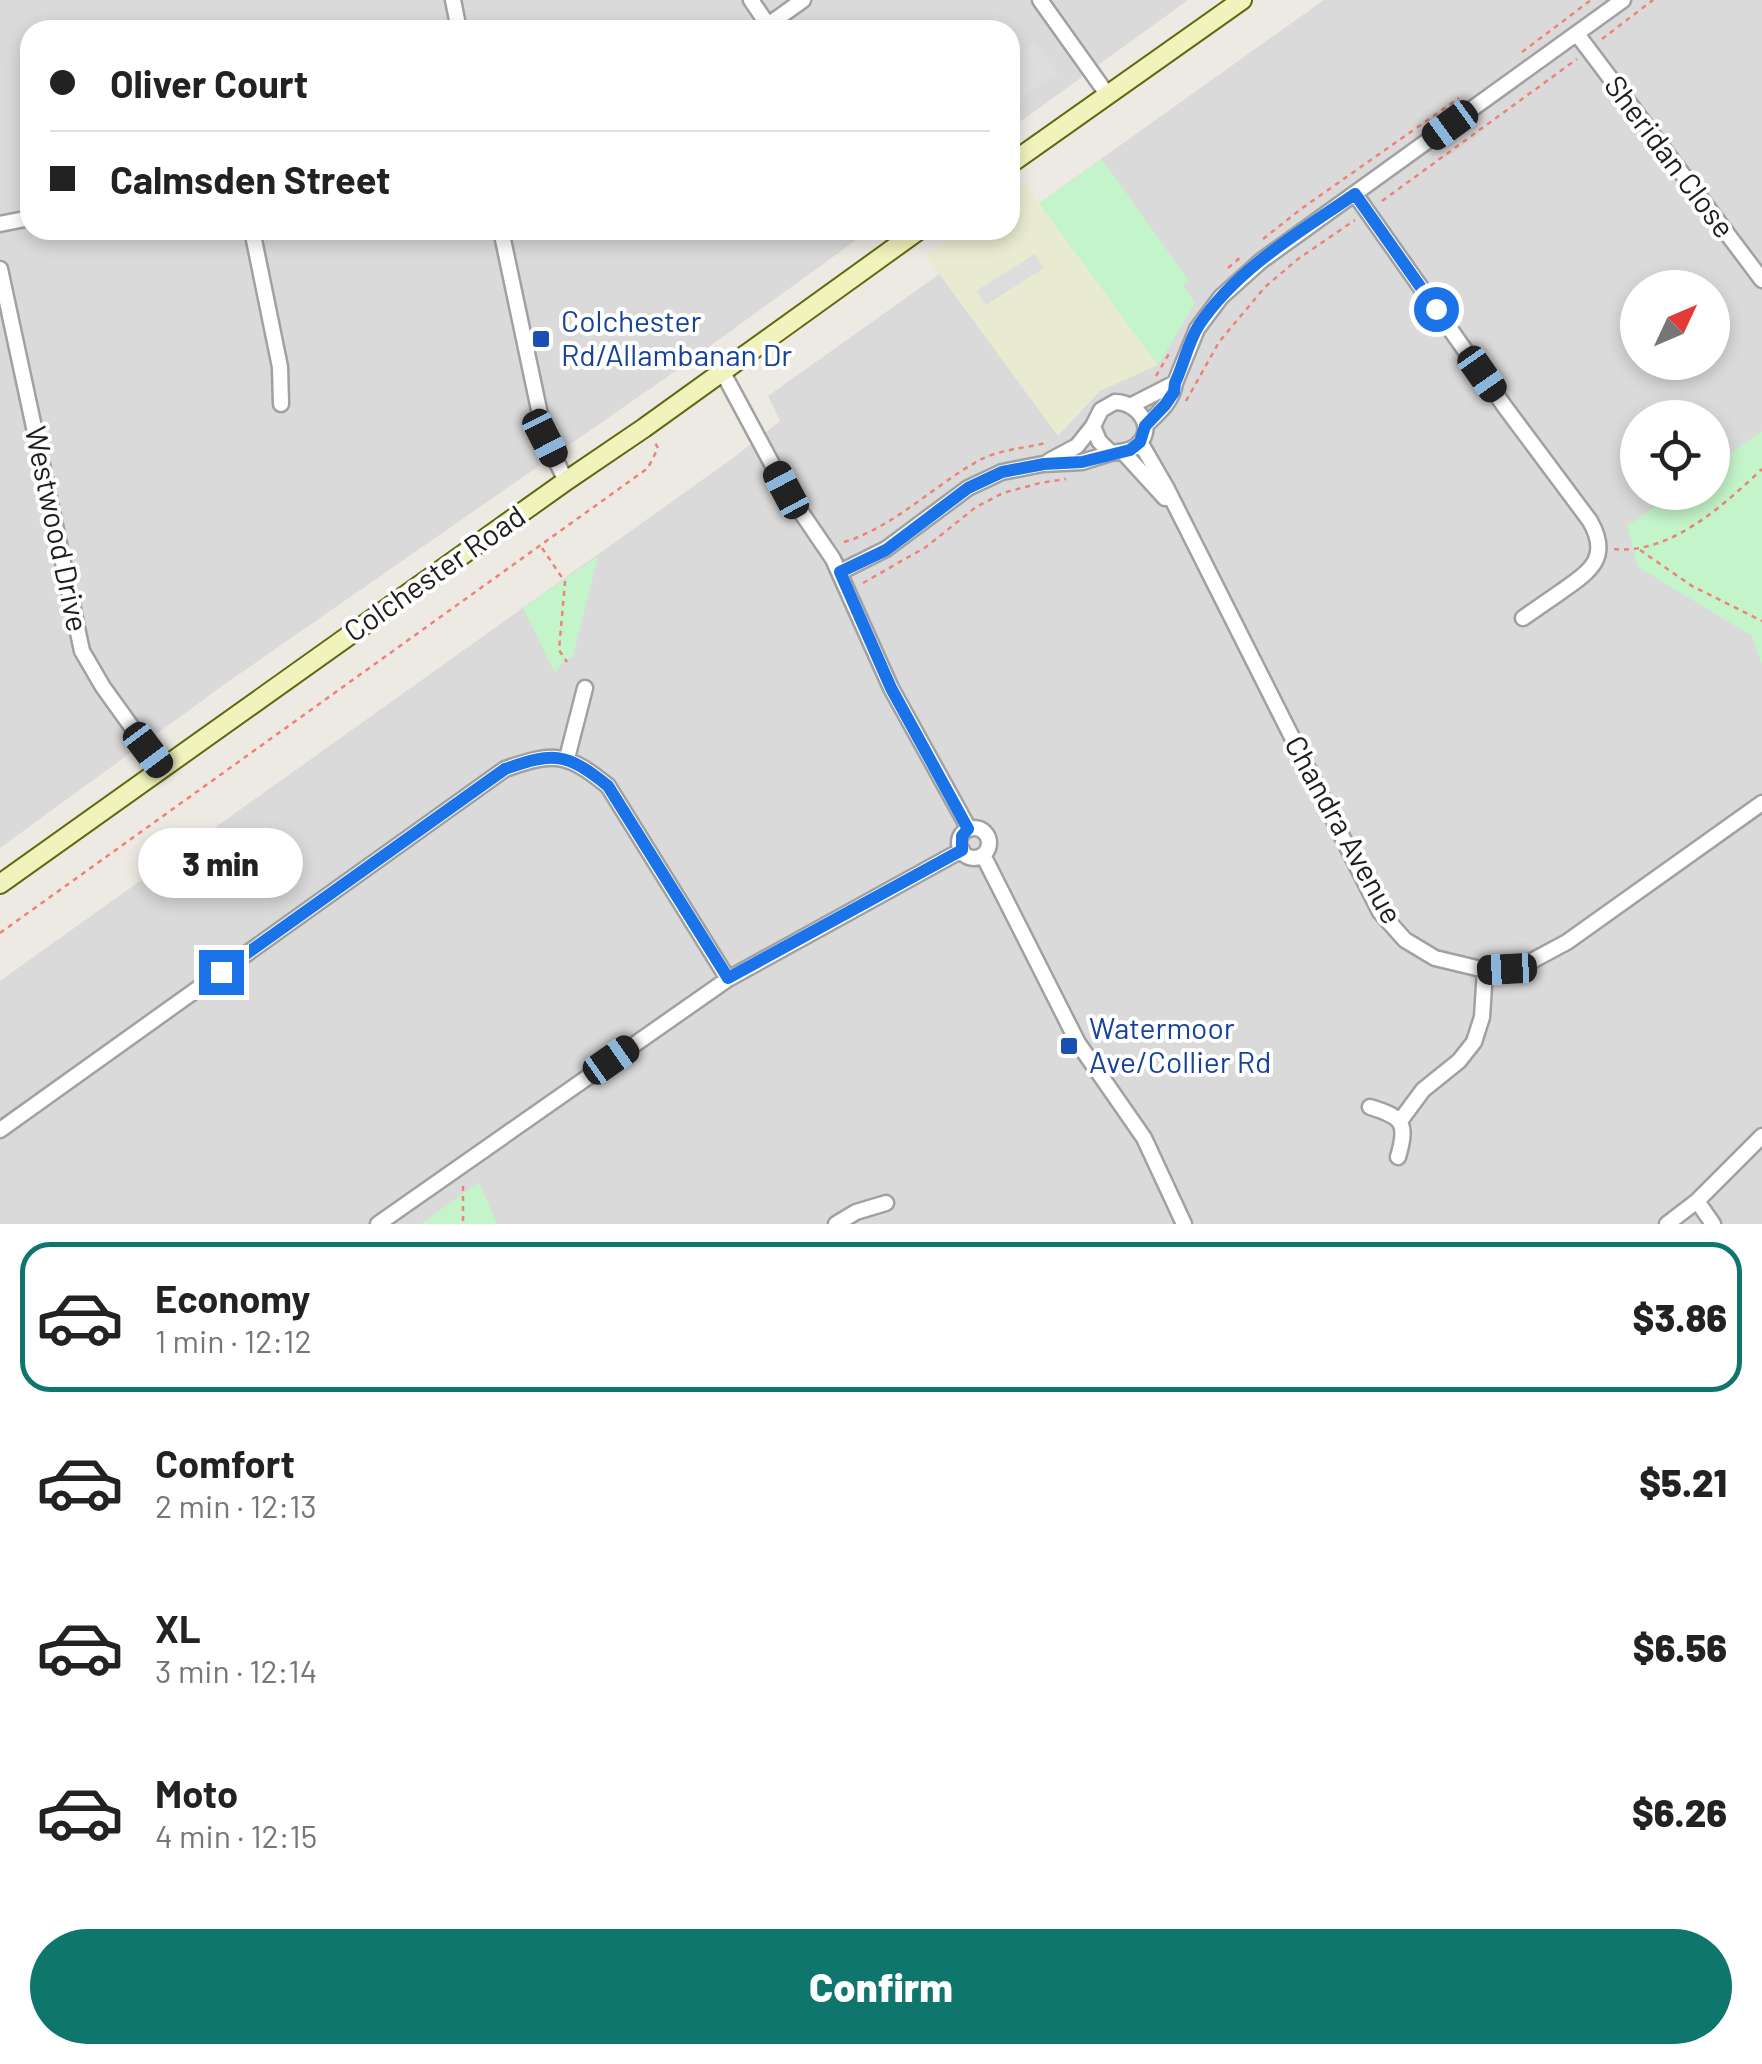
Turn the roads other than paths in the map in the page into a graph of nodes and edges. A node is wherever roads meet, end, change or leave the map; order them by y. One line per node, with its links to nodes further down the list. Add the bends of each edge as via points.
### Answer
1 (802, 0): 5 (street)
2 (1040, 0): 7 (street)
3 (1242, 0): 7 (main road)
4 (1623, 0): 6 (street)
5 (774, 20)
6 (1577, 34): 9 (street); 14 (street, Sheridan Close)
7 (1107, 94): 8 (main road)
8 (1020, 157)
9 (1355, 194): 16 (street, via 1260,260 1221,297 1197,328); 27 (street, via 1598,538 1591,569)
10 (254, 240): 17 (street, via 280,367)
11 (503, 240): 24 (street, via 545,438)
12 (905, 240): 15 (main road, Colchester Road)
13 (0, 269): 30 (street, Westwood Drive, via 82,650)
14 (1762, 280)
15 (722, 372): 24 (main road, Colchester Road); 26 (street)
16 (1175, 383): 18 (street); 20 (street)
17 (280, 404)
18 (1132, 405): 19 (street, via 1107,405); 20 (street)
19 (1094, 426): 22 (street, via 1098,441); 23 (street, via 1078,446)
20 (1145, 426): 21 (street)
21 (1140, 442): 22 (street); 25 (street, Chandra Avenue)
22 (1117, 453): 23 (street); 25 (street, Chandra Avenue)
23 (1044, 464): 26 (street, via 1002,472 968,488 886,550)
24 (566, 481): 30 (main road, Colchester Road)
25 (1176, 509): 36 (street, Chandra Avenue, via 1380,912 1419,950)
26 (840, 572): 32 (street, via 891,688)
27 (1523, 618)
28 (586, 688): 29 (street)
29 (567, 758): 37 (street, via 608,786); 40 (street, via 505,769)
30 (162, 769): 35 (main road, Colchester Road)
31 (1762, 802): 36 (street, Chandra Avenue, via 1548,954)
32 (968, 829): 33 (street); 34 (street, via 988,835)
33 (962, 850): 34 (street); 37 (street)
34 (983, 854): 47 (street, via 1078,1043 1144,1138)
35 (0, 884)
36 (1485, 970): 39 (street, via 1474,1042)
37 (728, 978): 45 (street)
38 (1370, 1106): 39 (street)
39 (1400, 1120): 42 (street)
40 (0, 1130)
41 (1762, 1136): 43 (street)
42 (1398, 1157)
43 (1697, 1201): 48 (street); 49 (street)
44 (886, 1203): 46 (street)
45 (378, 1224)
46 (836, 1224)
47 (1184, 1224)
48 (1667, 1224)
49 (1713, 1224)

